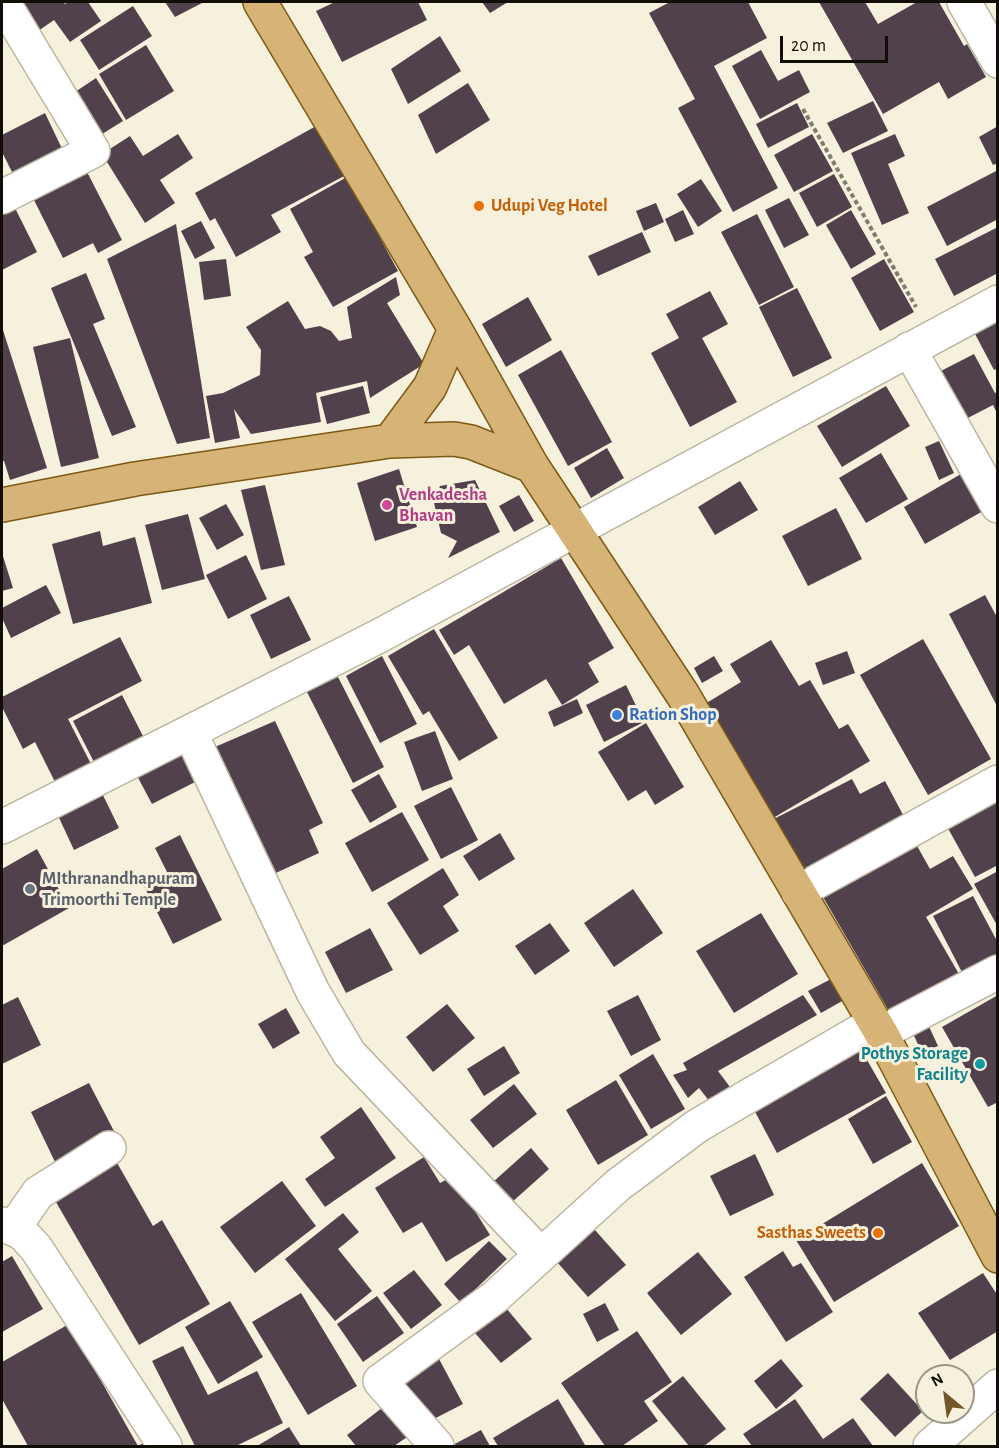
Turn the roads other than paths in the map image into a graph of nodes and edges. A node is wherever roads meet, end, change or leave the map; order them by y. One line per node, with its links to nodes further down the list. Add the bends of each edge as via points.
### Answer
1 (3, 2): 5 (street, via 93,151)
2 (260, 2): 7 (main road)
3 (964, 2): 4 (street)
4 (998, 61)
5 (2, 197)
6 (998, 302): 8 (street)
7 (455, 329): 9 (main road, via 430,387); 10 (main road)
8 (921, 343): 12 (street); 13 (street)
9 (390, 441): 10 (main road, via 454,439); 11 (main road, via 135,479)
10 (532, 466): 13 (main road)
11 (2, 505)
12 (998, 506)
13 (574, 532): 14 (street); 17 (main road, via 683,695)
14 (190, 732): 16 (street); 22 (street, via 313,992 349,1053)
15 (998, 782): 17 (street)
16 (2, 827)
17 (798, 892): 19 (main road)
18 (998, 972): 19 (street)
19 (878, 1028): 22 (street, via 697,1126 618,1185); 23 (main road)
20 (109, 1148): 21 (street, via 38,1193)
21 (7, 1227): 25 (street, via 22,1233 36,1248)
22 (541, 1255): 26 (street, via 495,1297 380,1381)
23 (998, 1256)
24 (998, 1386): 27 (street)
25 (165, 1446)
26 (437, 1446)
27 (930, 1446)

